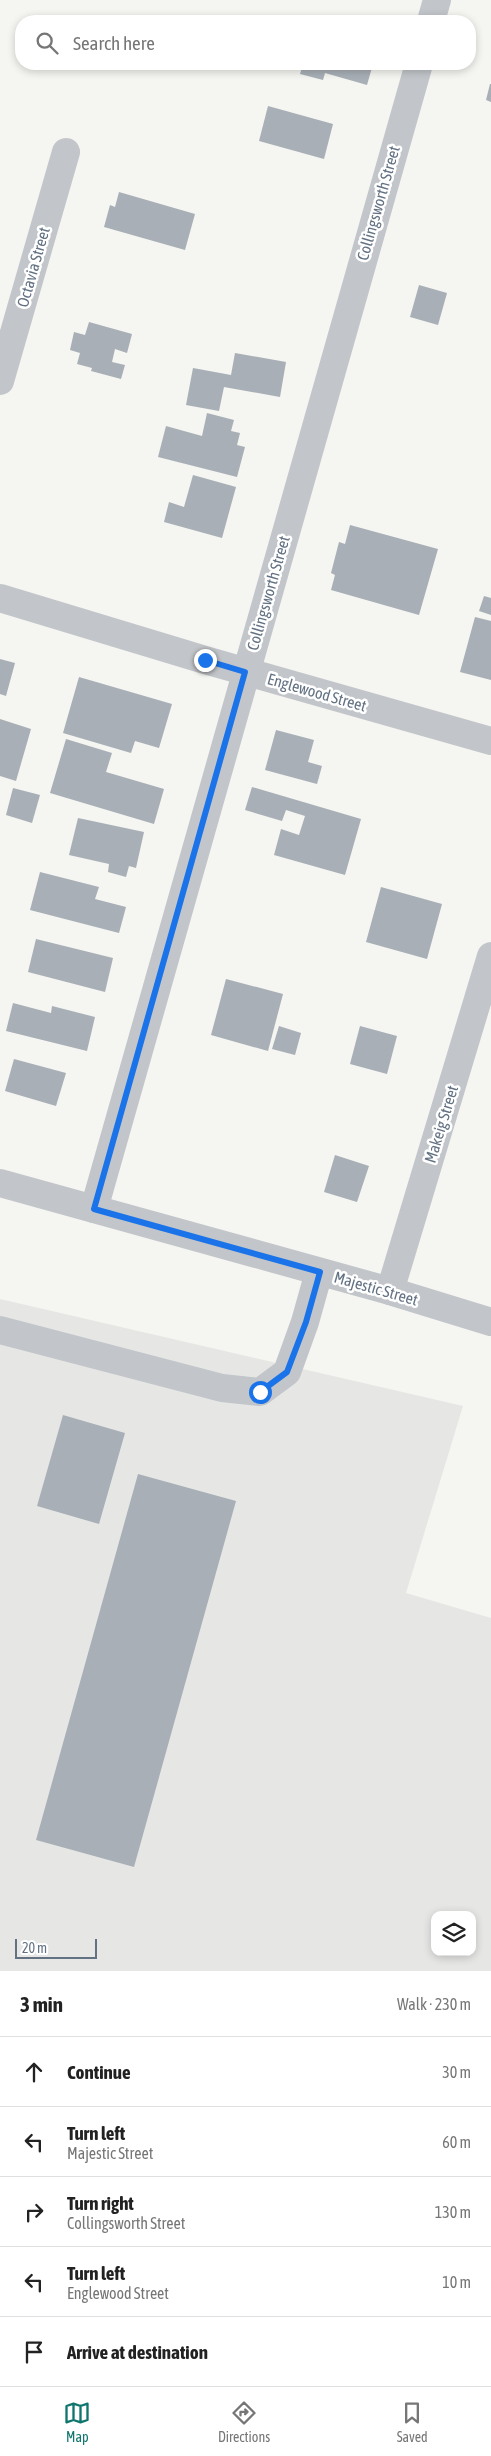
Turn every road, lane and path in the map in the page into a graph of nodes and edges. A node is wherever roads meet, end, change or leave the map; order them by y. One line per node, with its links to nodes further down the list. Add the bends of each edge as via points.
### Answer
1 (437, 0): 2 (street)
2 (433, 15)
3 (417, 70): 7 (street, Collingsworth Street)
4 (66, 152): 5 (street, Octavia Street)
5 (0, 381)
6 (0, 598): 7 (street, Englewood Street)
7 (245, 672): 8 (street, Englewood Street); 11 (street, Collingsworth Street)
8 (491, 741)
9 (491, 956): 13 (street, Makeig Street)
10 (0, 1183): 11 (street, Majestic Street)
11 (94, 1209): 12 (street, Majestic Street)
12 (320, 1272): 13 (street, Majestic Street); 15 (street, via 287,1372 260,1392 222,1388)
13 (390, 1291): 14 (street, Majestic Street)
14 (491, 1322)
15 (0, 1330)

